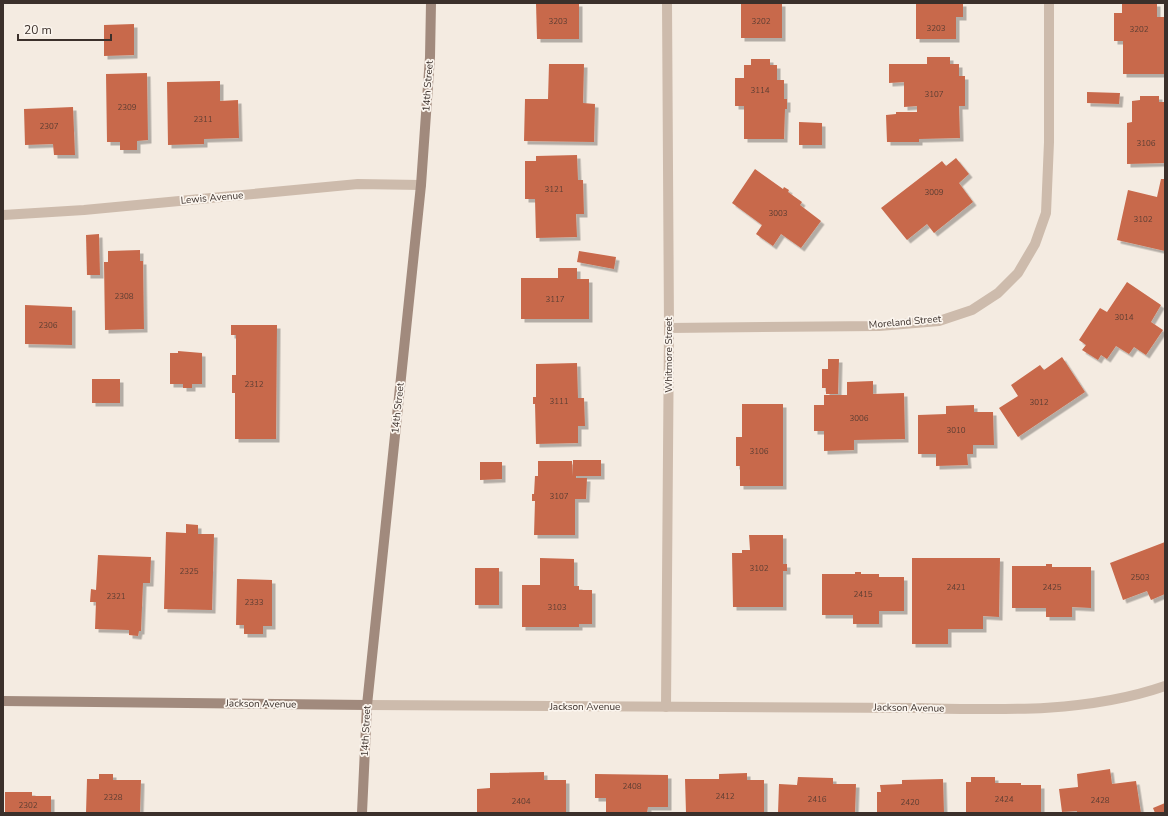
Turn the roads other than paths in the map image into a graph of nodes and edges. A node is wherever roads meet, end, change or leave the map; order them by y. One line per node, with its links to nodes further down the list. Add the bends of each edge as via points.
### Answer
1 (431, 3): 4 (street, 14th Street)
2 (667, 3): 6 (street, Whitmore Street)
3 (1049, 3): 6 (street, Moreland Street, via 1046,212 1035,244 1018,273 998,293 972,310 939,321 879,326)
4 (421, 185): 5 (street, Lewis Avenue, via 358,184 84,210); 9 (street, 14th Street)
5 (3, 215)
6 (669, 328): 10 (street, Whitmore Street)
7 (1165, 686): 10 (street, Jackson Avenue, via 1091,704 1004,710)
8 (3, 701): 9 (street, Jackson Avenue)
9 (367, 705): 10 (street, Jackson Avenue); 11 (street, 14th Street)
10 (666, 707)
11 (362, 813)

